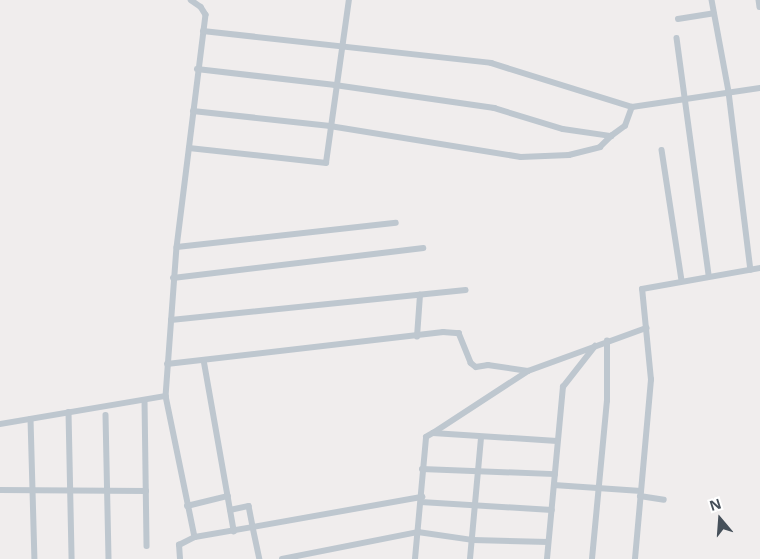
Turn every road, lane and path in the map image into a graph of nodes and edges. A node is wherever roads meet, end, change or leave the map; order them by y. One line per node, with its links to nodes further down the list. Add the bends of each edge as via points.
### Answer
1 (191, 0): 8 (street, via 206,15)
2 (349, 0): 10 (street)
3 (712, 0): 6 (street)
4 (759, 0): 5 (street)
5 (760, 7)
6 (714, 13): 7 (street); 14 (street)
7 (678, 19)
8 (203, 31): 10 (street); 11 (street)
9 (677, 38): 15 (street)
10 (340, 47): 12 (street); 16 (street, via 491,63)
11 (197, 69): 12 (street); 17 (street)
12 (335, 85): 18 (street); 19 (street, via 494,108 563,129)
13 (760, 88): 14 (street)
14 (728, 92): 15 (street); 26 (street)
15 (685, 100): 16 (street); 27 (street)
16 (632, 107): 19 (street, via 625,126)
17 (194, 111): 18 (street); 20 (street)
18 (330, 126): 19 (street, via 521,157 569,155 600,147); 20 (street, via 326,163)
19 (612, 136)
20 (189, 148): 23 (street)
21 (662, 150): 29 (street)
22 (396, 223): 23 (street)
23 (177, 248): 28 (street)
24 (423, 248): 28 (street)
25 (760, 268): 26 (street)
26 (751, 270): 27 (street)
27 (709, 276): 29 (street)
28 (173, 278): 32 (street)
29 (682, 280): 33 (street, via 642,289)
30 (465, 290): 31 (street)
31 (420, 294): 32 (street); 34 (street)
32 (171, 320): 38 (street)
33 (646, 328): 35 (street); 59 (street, via 651,380)
34 (418, 337): 37 (street); 39 (street, via 459,332 471,363 476,367 488,365)
35 (607, 341): 36 (street); 53 (street, via 608,401)
36 (595, 344): 39 (street); 48 (street, via 563,387)
37 (204, 360): 38 (street); 60 (street)
38 (167, 364): 40 (street)
39 (528, 371): 46 (street)
40 (166, 396): 41 (street); 63 (street)
41 (145, 400): 42 (street); 58 (street)
42 (69, 412): 44 (street); 56 (street)
43 (106, 415): 57 (street)
44 (31, 418): 45 (street); 55 (street)
45 (0, 424)
46 (433, 433): 47 (street); 49 (street, via 426,437)
47 (481, 437): 48 (street); 50 (street)
48 (557, 441): 51 (street)
49 (422, 469): 50 (street); 61 (street)
50 (479, 471): 51 (street); 64 (street)
51 (555, 474): 52 (street)
52 (554, 485): 53 (street); 66 (street)
53 (598, 488): 59 (street); 83 (street)
54 (0, 490): 55 (street)
55 (33, 490): 56 (street); 74 (street)
56 (71, 490): 57 (street); 75 (street)
57 (108, 491): 58 (street); 76 (street)
58 (146, 491): 73 (street)
59 (641, 494): 62 (street); 84 (street)
60 (228, 496): 63 (street); 65 (street)
61 (422, 499): 64 (street); 67 (street); 69 (street)
62 (664, 500)
63 (187, 506): 70 (street)
64 (476, 506): 66 (street); 71 (street)
65 (230, 510): 67 (street, via 249,506); 68 (street)
66 (552, 510): 72 (street)
67 (253, 527): 68 (street); 78 (street)
68 (234, 531): 70 (street)
69 (418, 532): 71 (street); 79 (street); 80 (street)
70 (195, 538): 77 (street, via 179,545)
71 (472, 540): 72 (street); 81 (street)
72 (548, 542): 82 (street)
73 (147, 546)
74 (35, 559)
75 (72, 559)
76 (109, 559)
77 (180, 559)
78 (260, 559)
79 (282, 559)
80 (415, 559)
81 (470, 559)
82 (547, 559)
83 (592, 559)
84 (635, 559)

